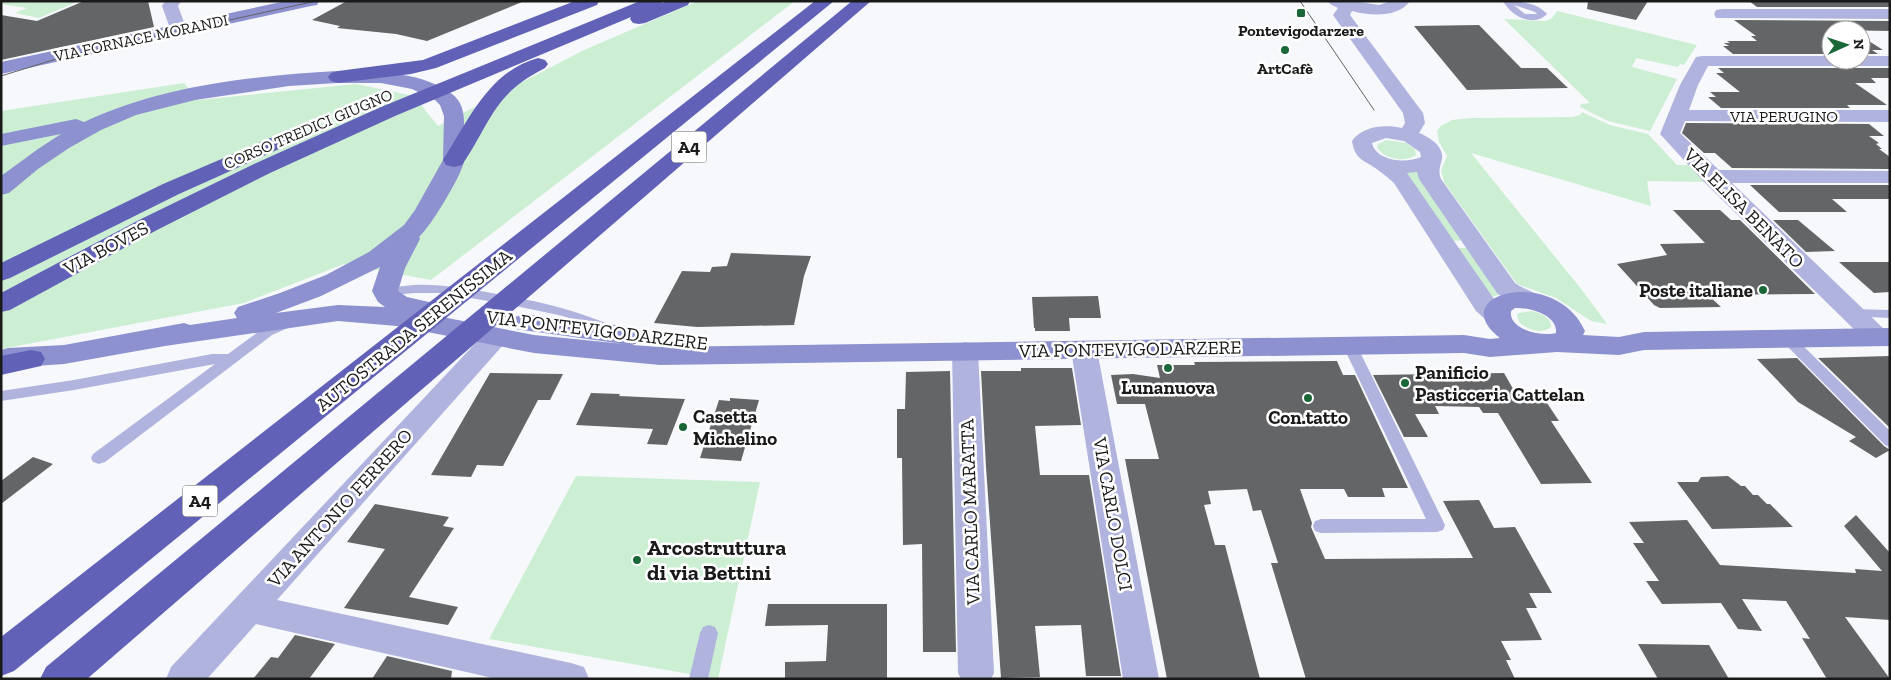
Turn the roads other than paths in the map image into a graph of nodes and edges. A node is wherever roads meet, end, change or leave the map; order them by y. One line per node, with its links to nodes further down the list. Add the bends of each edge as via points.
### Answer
1 (172, 1): 13 (street, via 170,6)
2 (311, 1): 13 (main road, VIA FORNACE MORANDI)
3 (622, 1): 31 (highway, CORSO TREDICI GIUGNO, via 252,152)
4 (655, 1): 29 (highway, CORSO TREDICI GIUGNO, via 410,103)
5 (682, 1): 23 (highway, via 516,75 489,102)
6 (826, 1): 56 (highway, AUTOSTRADA SERENISSIMA / A4)
7 (863, 1): 58 (highway, AUTOSTRADA SERENISSIMA / A4)
8 (1402, 1): 10 (street, via 1396,6 1375,9)
9 (587, 3): 16 (highway, via 429,64)
10 (1342, 3): 20 (street, via 1341,15 1413,113 1415,123)
11 (1722, 14): 12 (street)
12 (1890, 14)
13 (178, 30): 15 (main road, VIA FORNACE MORANDI)
14 (1890, 61): 18 (street, VIA ELISA BENATO, via 1702,61)
15 (1, 68)
16 (338, 77): 17 (main road, via 189,94); 23 (main road, via 394,79 422,84 442,96 454,110)
17 (128, 112): 21 (main road); 28 (main road, via 59,144)
18 (1678, 114): 19 (street, VIA PERUGINO); 26 (street, VIA ELISA BENATO, via 1670,134)
19 (1890, 116)
20 (1407, 136): 24 (street, via 1428,147 1432,154); 25 (street, via 1379,133 1365,138 1362,145 1366,153)
21 (1, 140)
22 (1, 156): 28 (main road, via 6,161)
23 (454, 160): 30 (main road, VIA PONTEVIGODARZERE)
24 (1430, 161): 25 (street, via 1421,166 1407,167); 32 (street, via 1427,169 1430,179 1503,284 1515,295)
25 (1383, 163): 35 (street, via 1402,179)
26 (1711, 176): 27 (street); 36 (street, VIA ELISA BENATO, via 1852,314)
27 (1890, 177)
28 (2, 188)
29 (211, 193): 33 (highway, VIA BOVES)
30 (414, 229): 38 (main road, via 378,257 308,292); 45 (main road, VIA PONTEVIGODARZERE, via 387,279 385,292 396,302 416,308 620,335)
31 (1, 273)
32 (1532, 301): 35 (main road, VIA PONTEVIGODARZERE, via 1502,303 1498,307); 37 (main road, VIA PONTEVIGODARZERE, via 1547,306)
33 (1, 304)
34 (295, 319): 38 (main road, VIA PONTEVIGODARZERE); 39 (main road, VIA PONTEVIGODARZERE, via 360,312); 48 (lane, via 267,332)
35 (1497, 319): 37 (main road, VIA PONTEVIGODARZERE, via 1520,337); 41 (main road, VIA PONTEVIGODARZERE, via 1499,328 1494,333)
36 (1886, 330): 40 (main road, VIA PONTEVIGODARZERE)
37 (1555, 335): 40 (main road, VIA PONTEVIGODARZERE, via 1619,346 1644,341); 41 (main road, VIA PONTEVIGODARZERE, via 1490,348)
38 (167, 337): 47 (main road)
39 (495, 338): 45 (main road, VIA PONTEVIGODARZERE, via 660,356); 54 (street, VIA ANTONIO FERRERO)
40 (1788, 339): 51 (lane)
41 (1464, 344): 42 (main road, VIA PONTEVIGODARZERE)
42 (1350, 346): 43 (main road, VIA PONTEVIGODARZERE); 53 (lane, via 1437,525)
43 (1084, 350): 44 (main road, VIA PONTEVIGODARZERE); 62 (street, VIA CARLO DOLCI)
44 (964, 351): 45 (main road, VIA PONTEVIGODARZERE); 57 (street, VIA CARLO MARATTA)
45 (795, 353)
46 (1, 356): 47 (main road)
47 (31, 359): 49 (highway)
48 (231, 359): 50 (lane, via 212,359); 52 (lane)
49 (1, 366)
50 (1, 396)
51 (1890, 441)
52 (99, 458)
53 (1321, 526)
54 (248, 608): 59 (street, VIA ANTONIO FERRERO); 60 (street)
55 (709, 634): 61 (lane)
56 (1, 659)
57 (976, 673)
58 (59, 679)
59 (184, 679)
60 (571, 679)
61 (698, 679)
62 (1141, 679)

